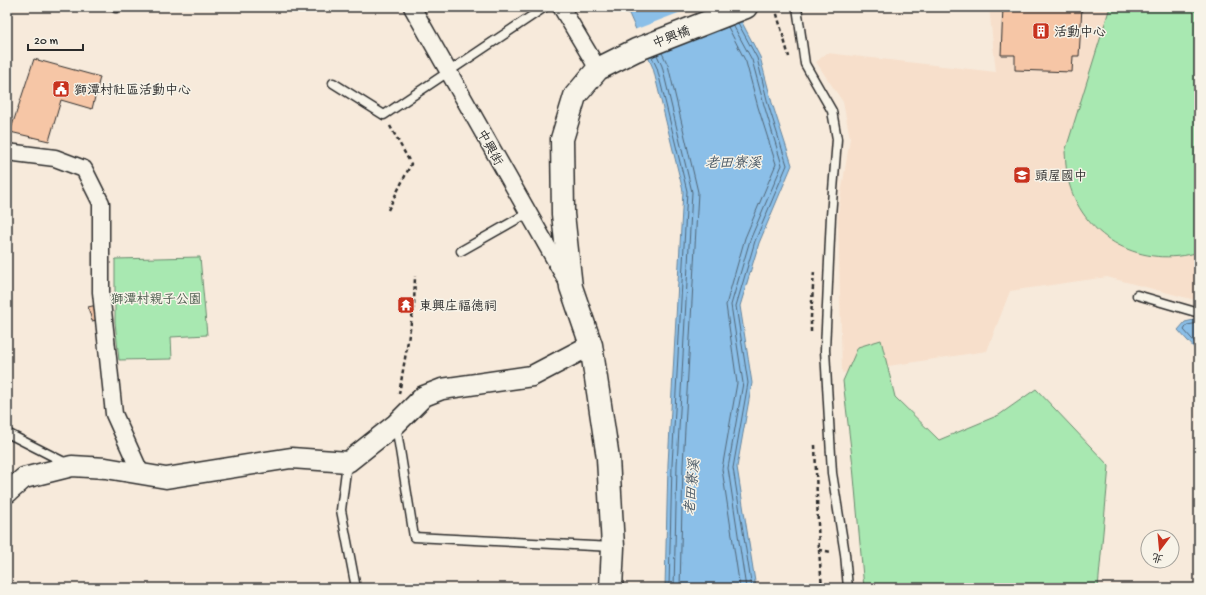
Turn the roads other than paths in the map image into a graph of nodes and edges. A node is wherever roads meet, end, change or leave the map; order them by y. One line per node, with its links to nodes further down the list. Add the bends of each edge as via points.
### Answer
1 (412, 7): 7 (street, 中興街)
2 (545, 7): 7 (lane)
3 (561, 7): 6 (street)
4 (746, 7): 6 (main road, 中興橋, via 636,50)
5 (797, 7): 25 (lane, via 805,64 832,111 837,139 825,350 832,473)
6 (598, 69): 12 (main road, via 575,96 562,138 563,214)
7 (448, 72): 8 (lane, via 384,115); 10 (street, 中興街)
8 (332, 83)
9 (7, 152): 20 (street, via 55,158 84,169 101,203 101,292 114,414)
10 (528, 213): 11 (lane); 12 (street, 中興街)
11 (461, 251)
12 (571, 287): 15 (main road)
13 (1138, 295): 14 (lane)
14 (1199, 313)
15 (592, 345): 16 (street, via 532,376 442,388 424,396); 22 (main road, via 608,458)
16 (396, 424): 18 (street); 22 (lane, via 414,537)
17 (7, 433): 19 (lane)
18 (348, 462): 20 (street, via 291,458 166,478); 23 (lane, via 341,510)
19 (72, 466): 20 (street); 21 (street, via 24,478)
20 (141, 474)
21 (7, 493)
22 (613, 547): 24 (main road)
23 (356, 588)
24 (611, 588)
25 (848, 588)

